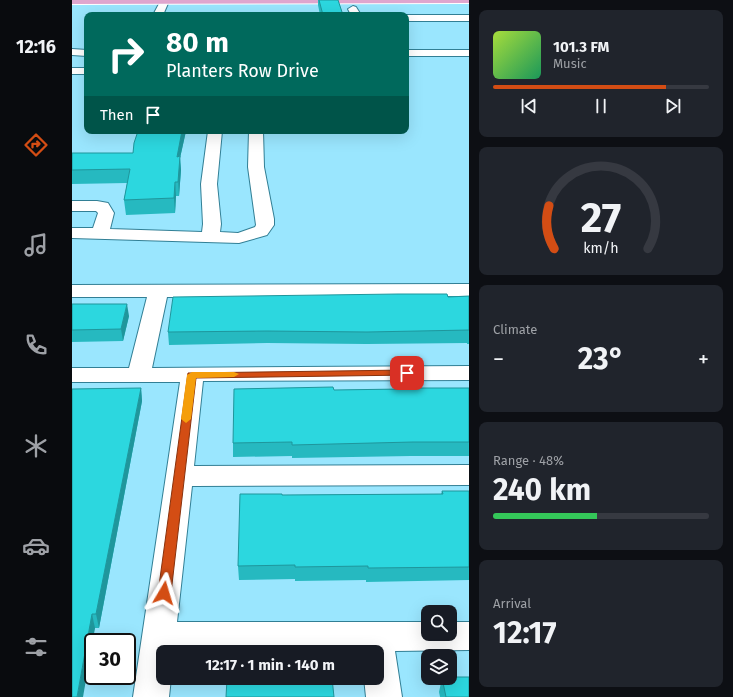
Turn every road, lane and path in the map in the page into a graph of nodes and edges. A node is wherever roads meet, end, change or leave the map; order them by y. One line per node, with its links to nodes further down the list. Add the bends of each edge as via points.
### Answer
1 (469, 0): 3 (main road)
2 (72, 1): 3 (main road)
3 (163, 5): 5 (main road); 6 (main road)
4 (469, 8): 6 (main road)
5 (72, 9)
6 (354, 12)
7 (409, 18): 8 (street)
8 (469, 18)
9 (72, 52): 10 (street)
10 (84, 53)
11 (409, 53): 12 (street)
12 (469, 53)
13 (72, 61): 14 (street)
14 (84, 61)
15 (72, 71): 16 (street)
16 (84, 71)
17 (215, 134): 22 (street, via 209,184 212,224)
18 (256, 134): 22 (street, via 256,167 265,224 261,231 239,238)
19 (72, 206): 21 (street, via 102,207 106,213)
20 (72, 233): 21 (street)
21 (100, 234): 22 (street)
22 (210, 237)
23 (469, 290): 25 (street)
24 (72, 291): 25 (street)
25 (158, 291): 28 (street)
26 (469, 373): 29 (street)
27 (72, 375): 28 (street)
28 (139, 375): 29 (street)
29 (192, 375): 30 (street)
30 (179, 476): 31 (street); 34 (street)
31 (469, 476)
32 (376, 636): 33 (street); 34 (street); 36 (street)
33 (469, 636)
34 (159, 637): 35 (street)
35 (151, 697)
36 (384, 697)

